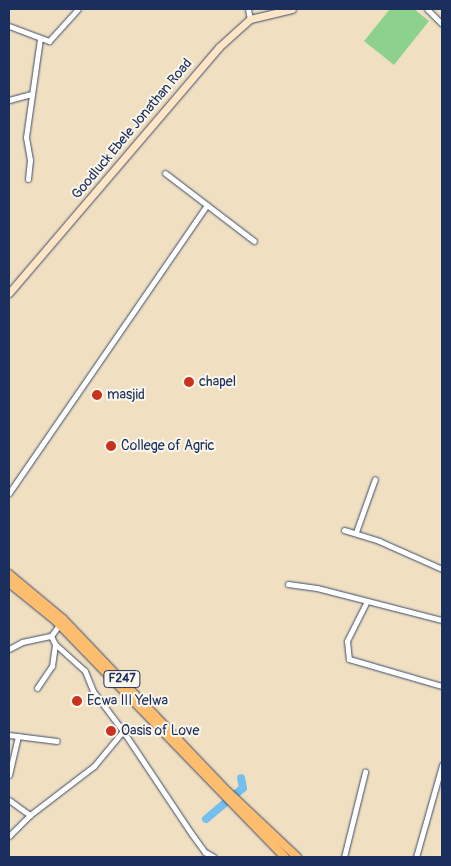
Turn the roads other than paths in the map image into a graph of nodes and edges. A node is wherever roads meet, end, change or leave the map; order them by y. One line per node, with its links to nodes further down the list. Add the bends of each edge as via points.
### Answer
1 (78, 9): 8 (street, via 51,40)
2 (248, 9): 5 (street)
3 (292, 9): 5 (main road, Goodluck Ebele Jonathan Road)
4 (426, 9): 6 (street)
5 (250, 20): 15 (main road, Goodluck Ebele Jonathan Road, via 219,47)
6 (442, 24)
7 (9, 26): 8 (street)
8 (40, 39): 9 (street)
9 (32, 94): 10 (street); 12 (street, via 26,137 30,160)
10 (9, 100)
11 (165, 173): 13 (street)
12 (28, 180)
13 (207, 205): 14 (street); 17 (street)
14 (254, 241)
15 (9, 293)
16 (375, 480): 19 (street)
17 (9, 493)
18 (344, 530): 19 (street)
19 (356, 532): 20 (street)
20 (442, 569)
21 (9, 574): 39 (main road, F247, via 84,640)
22 (9, 583): 26 (main road, F247)
23 (288, 584): 24 (street)
24 (367, 601): 25 (street); 30 (street, via 347,641 349,660)
25 (442, 620)
26 (59, 625): 27 (street); 39 (main road, F247)
27 (51, 636): 28 (street); 29 (street, via 22,642)
28 (55, 644): 31 (street, via 52,666); 32 (street, via 85,671 93,690)
29 (9, 649)
30 (442, 686)
31 (37, 688)
32 (123, 731): 42 (street, via 94,766); 44 (street)
33 (9, 735): 34 (street)
34 (18, 736): 35 (street); 38 (street)
35 (57, 741)
36 (442, 765): 49 (street)
37 (365, 772): 48 (street)
38 (9, 775)
39 (225, 794): 41 (main road, F247)
40 (9, 800): 42 (street)
41 (234, 803): 46 (main road, F247); 47 (main road, F247)
42 (30, 815): 43 (street)
43 (9, 836)
44 (204, 855): 45 (street)
45 (214, 857)
46 (285, 857)
47 (297, 857)
48 (344, 857)
49 (416, 857)

